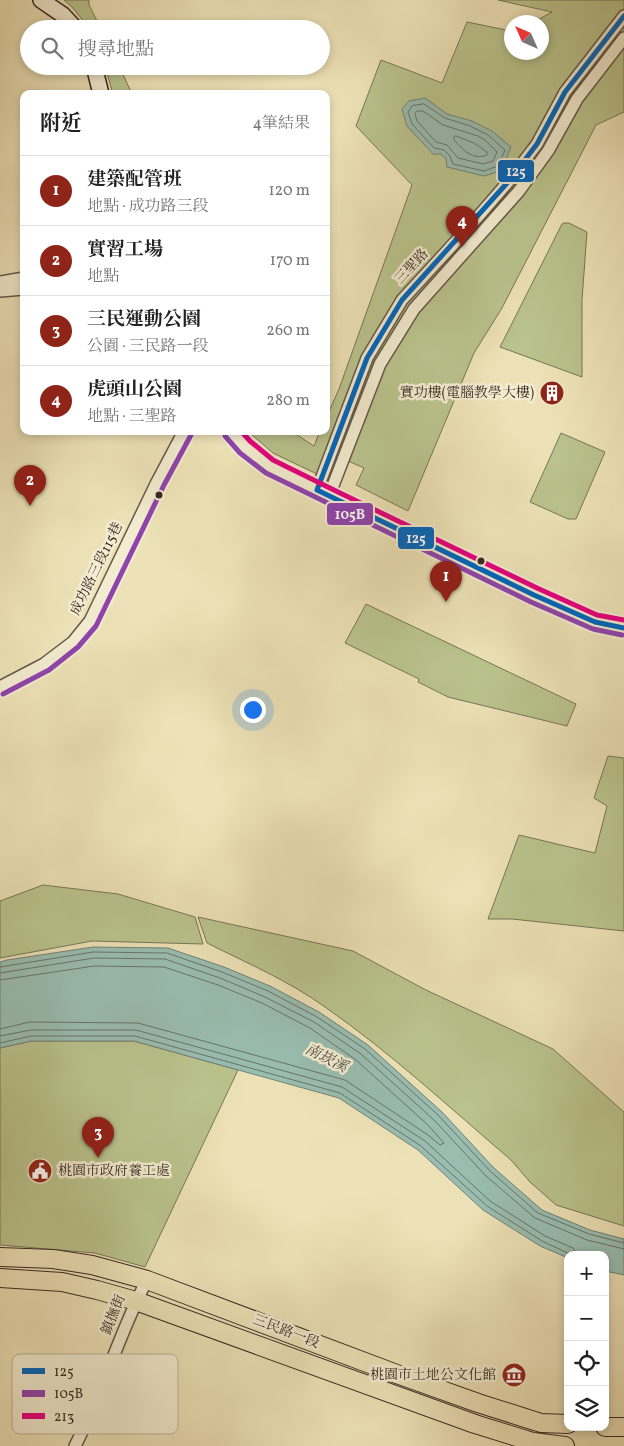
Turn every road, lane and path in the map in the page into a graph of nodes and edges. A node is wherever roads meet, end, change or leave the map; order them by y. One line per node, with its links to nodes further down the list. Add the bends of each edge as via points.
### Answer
1 (41, 0): 3 (street)
2 (624, 16): 13 (street, 三聖路, via 565,92 537,144 508,182 402,300 367,358)
3 (68, 20)
4 (624, 38): 13 (street, 三聖路, via 577,99 548,151 519,191 414,309 380,364)
5 (96, 75): 6 (street)
6 (100, 90)
7 (20, 279): 8 (street)
8 (0, 282)
9 (20, 288): 10 (street)
10 (0, 291)
11 (182, 435): 15 (street, 成功路三段115巷, via 90,621 73,642 44,664)
12 (234, 435): 13 (street, via 269,466)
13 (323, 493): 14 (street, via 534,595 595,622)
14 (624, 628)
15 (0, 687)
16 (0, 1257): 18 (main road, 三民路一段, via 53,1259 92,1265)
17 (0, 1278): 19 (main road, 三民路一段, via 62,1282)
18 (146, 1280): 19 (street, 鎮撫街); 21 (main road, 三民路一段, via 394,1373)
19 (136, 1301): 20 (street, 鎮撫街); 26 (main road, 三民路一段)
20 (115, 1354)
21 (541, 1422): 22 (main road, 三民路一段); 26 (street)
22 (564, 1424)
23 (609, 1427): 24 (main road)
24 (624, 1427)
25 (81, 1434): 27 (street, 鎮撫街)
26 (532, 1444): 28 (main road, 三民路一段)
27 (75, 1446)
28 (565, 1446)

